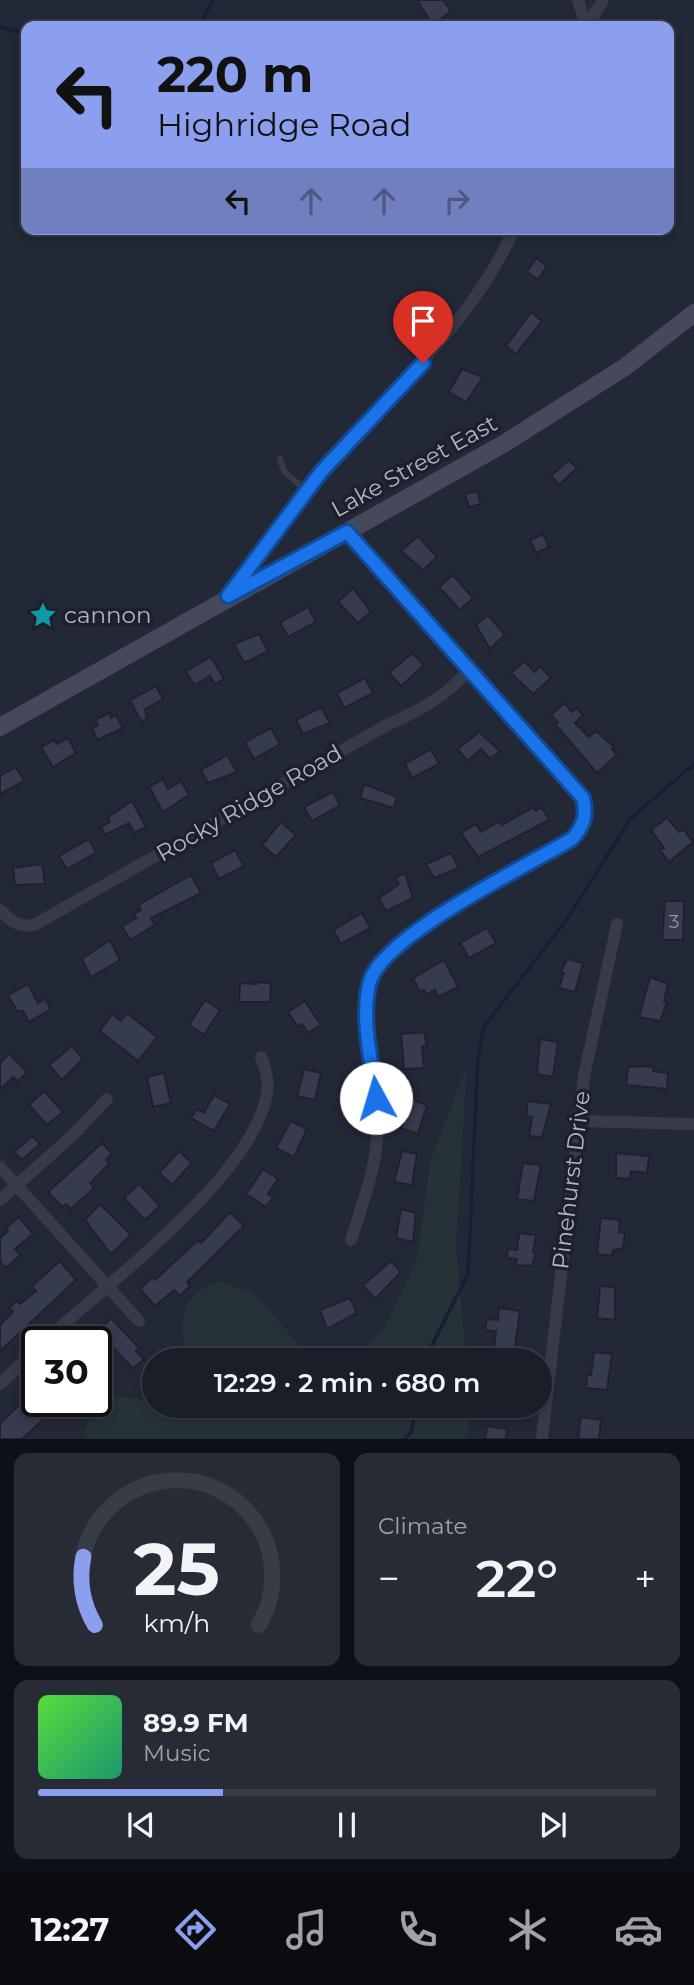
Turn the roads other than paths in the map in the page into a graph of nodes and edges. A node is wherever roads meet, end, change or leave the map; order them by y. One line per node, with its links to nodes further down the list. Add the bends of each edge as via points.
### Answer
1 (578, 0): 3 (street)
2 (603, 0): 4 (street)
3 (584, 21)
4 (589, 21)
5 (511, 235): 8 (street, via 472,305)
6 (694, 313): 9 (main road, Lake Street East, via 565,406)
7 (280, 459): 8 (lane, via 284,471)
8 (306, 491): 10 (street)
9 (347, 532): 10 (main road, Lake Street East); 11 (street)
10 (228, 596): 12 (main road, Lake Street East)
11 (468, 671): 13 (street, Rocky Ridge Road, via 448,693 418,712 387,725 34,925 13,923); 22 (street, via 583,798 586,811 581,829 572,839 411,934 376,968 367,998 377,1152)
12 (0, 727)
13 (0, 910)
14 (617, 924): 17 (street, Pinehurst Drive)
15 (261, 1056): 23 (street, via 267,1096 235,1158 209,1192)
16 (107, 1099): 20 (street)
17 (578, 1121): 18 (street); 28 (street, Pinehurst Drive)
18 (694, 1124)
19 (0, 1167): 20 (street)
20 (16, 1185): 21 (street); 23 (street)
21 (0, 1200)
22 (351, 1240)
23 (108, 1286): 24 (street); 25 (street)
24 (139, 1321)
25 (62, 1326)
26 (21, 1364): 27 (street)
27 (0, 1384)
28 (542, 1439)

